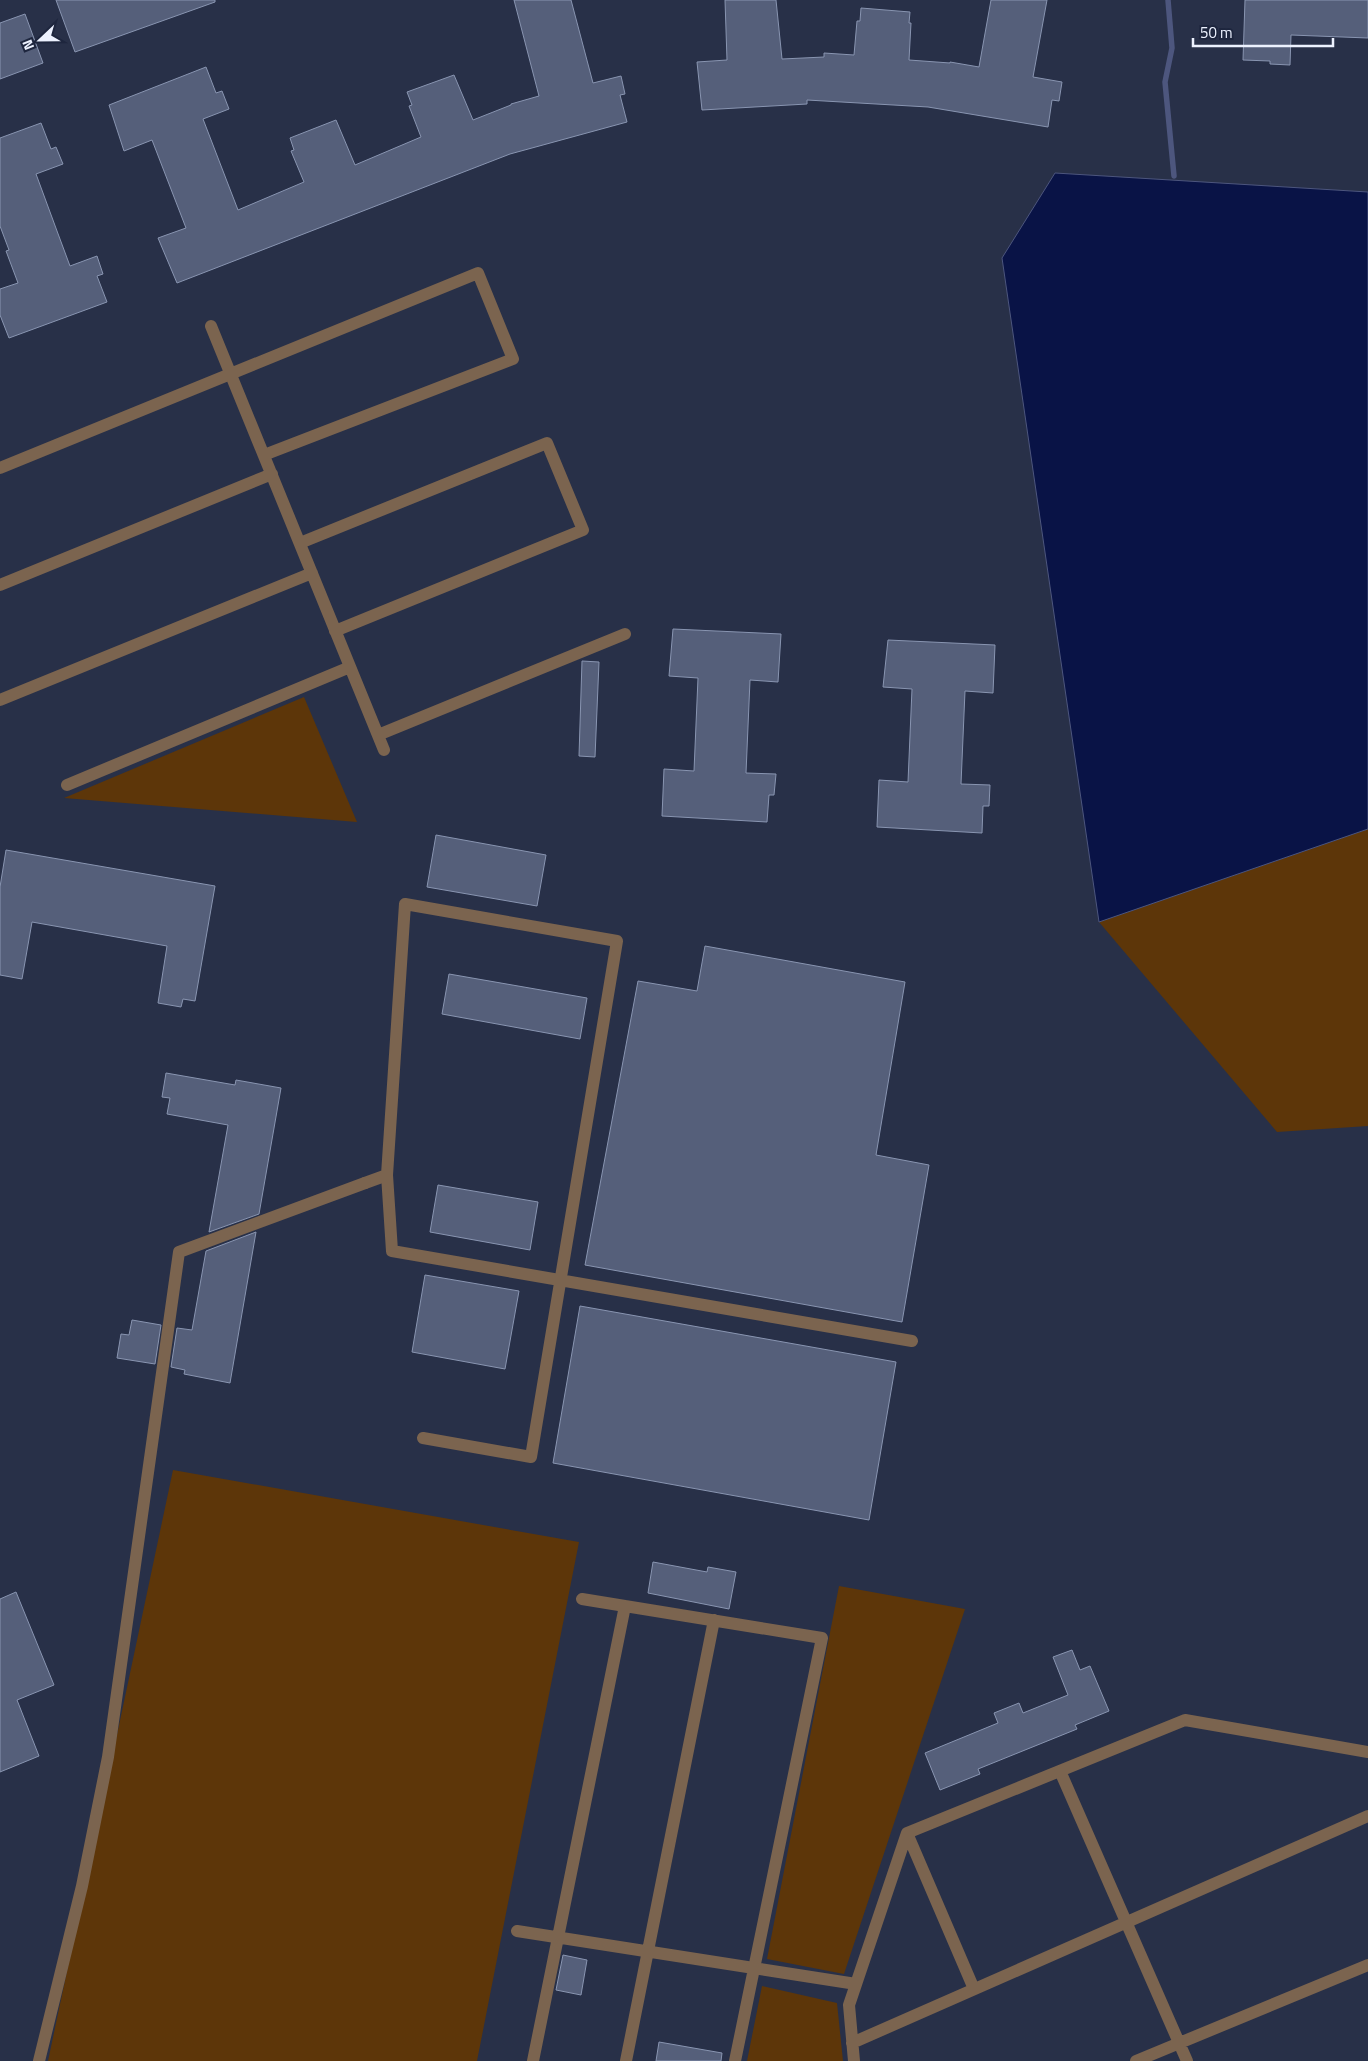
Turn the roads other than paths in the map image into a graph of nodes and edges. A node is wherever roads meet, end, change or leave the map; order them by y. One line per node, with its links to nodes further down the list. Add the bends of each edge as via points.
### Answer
1 (211, 326): 2 (street)
2 (231, 374): 3 (street); 3 (street, via 478,273 513,359); 4 (street)
3 (264, 455): 5 (street)
4 (0, 468)
5 (272, 474): 6 (street); 8 (street)
6 (300, 543): 7 (street); 9 (street, via 547,443 583,530)
7 (312, 573): 9 (street); 12 (street)
8 (0, 585)
9 (335, 631): 11 (street)
10 (625, 634): 13 (street)
11 (350, 667): 13 (street); 15 (street)
12 (0, 700)
13 (378, 734): 14 (street)
14 (384, 750)
15 (68, 785)
16 (387, 1174): 17 (street, via 392,1251); 17 (street, via 405,904 617,941); 37 (street, via 179,1252 108,1757 82,1886)
17 (561, 1280): 18 (street); 19 (street, via 531,1457)
18 (912, 1341)
19 (423, 1438)
20 (582, 1599): 21 (street)
21 (624, 1606): 22 (street); 29 (street)
22 (714, 1620): 30 (street); 32 (street, via 822,1638)
23 (1368, 1752): 24 (street, via 1185,1720)
24 (1060, 1771): 26 (street); 27 (street)
25 (1368, 1816): 27 (street)
26 (908, 1833): 33 (street); 34 (street)
27 (1126, 1922): 34 (street); 36 (street)
28 (517, 1931): 29 (street)
29 (558, 1938): 30 (street); 38 (street)
30 (649, 1952): 32 (street); 39 (street)
31 (1368, 1965): 36 (street)
32 (753, 1968): 33 (street); 40 (street)
33 (856, 1984): 35 (street, via 849,2005)
34 (974, 1989): 35 (street)
35 (852, 2042): 41 (street)
36 (1179, 2043): 42 (street); 43 (street)
37 (39, 2061)
38 (533, 2061)
39 (626, 2061)
40 (735, 2061)
41 (854, 2061)
42 (1136, 2061)
43 (1187, 2061)

